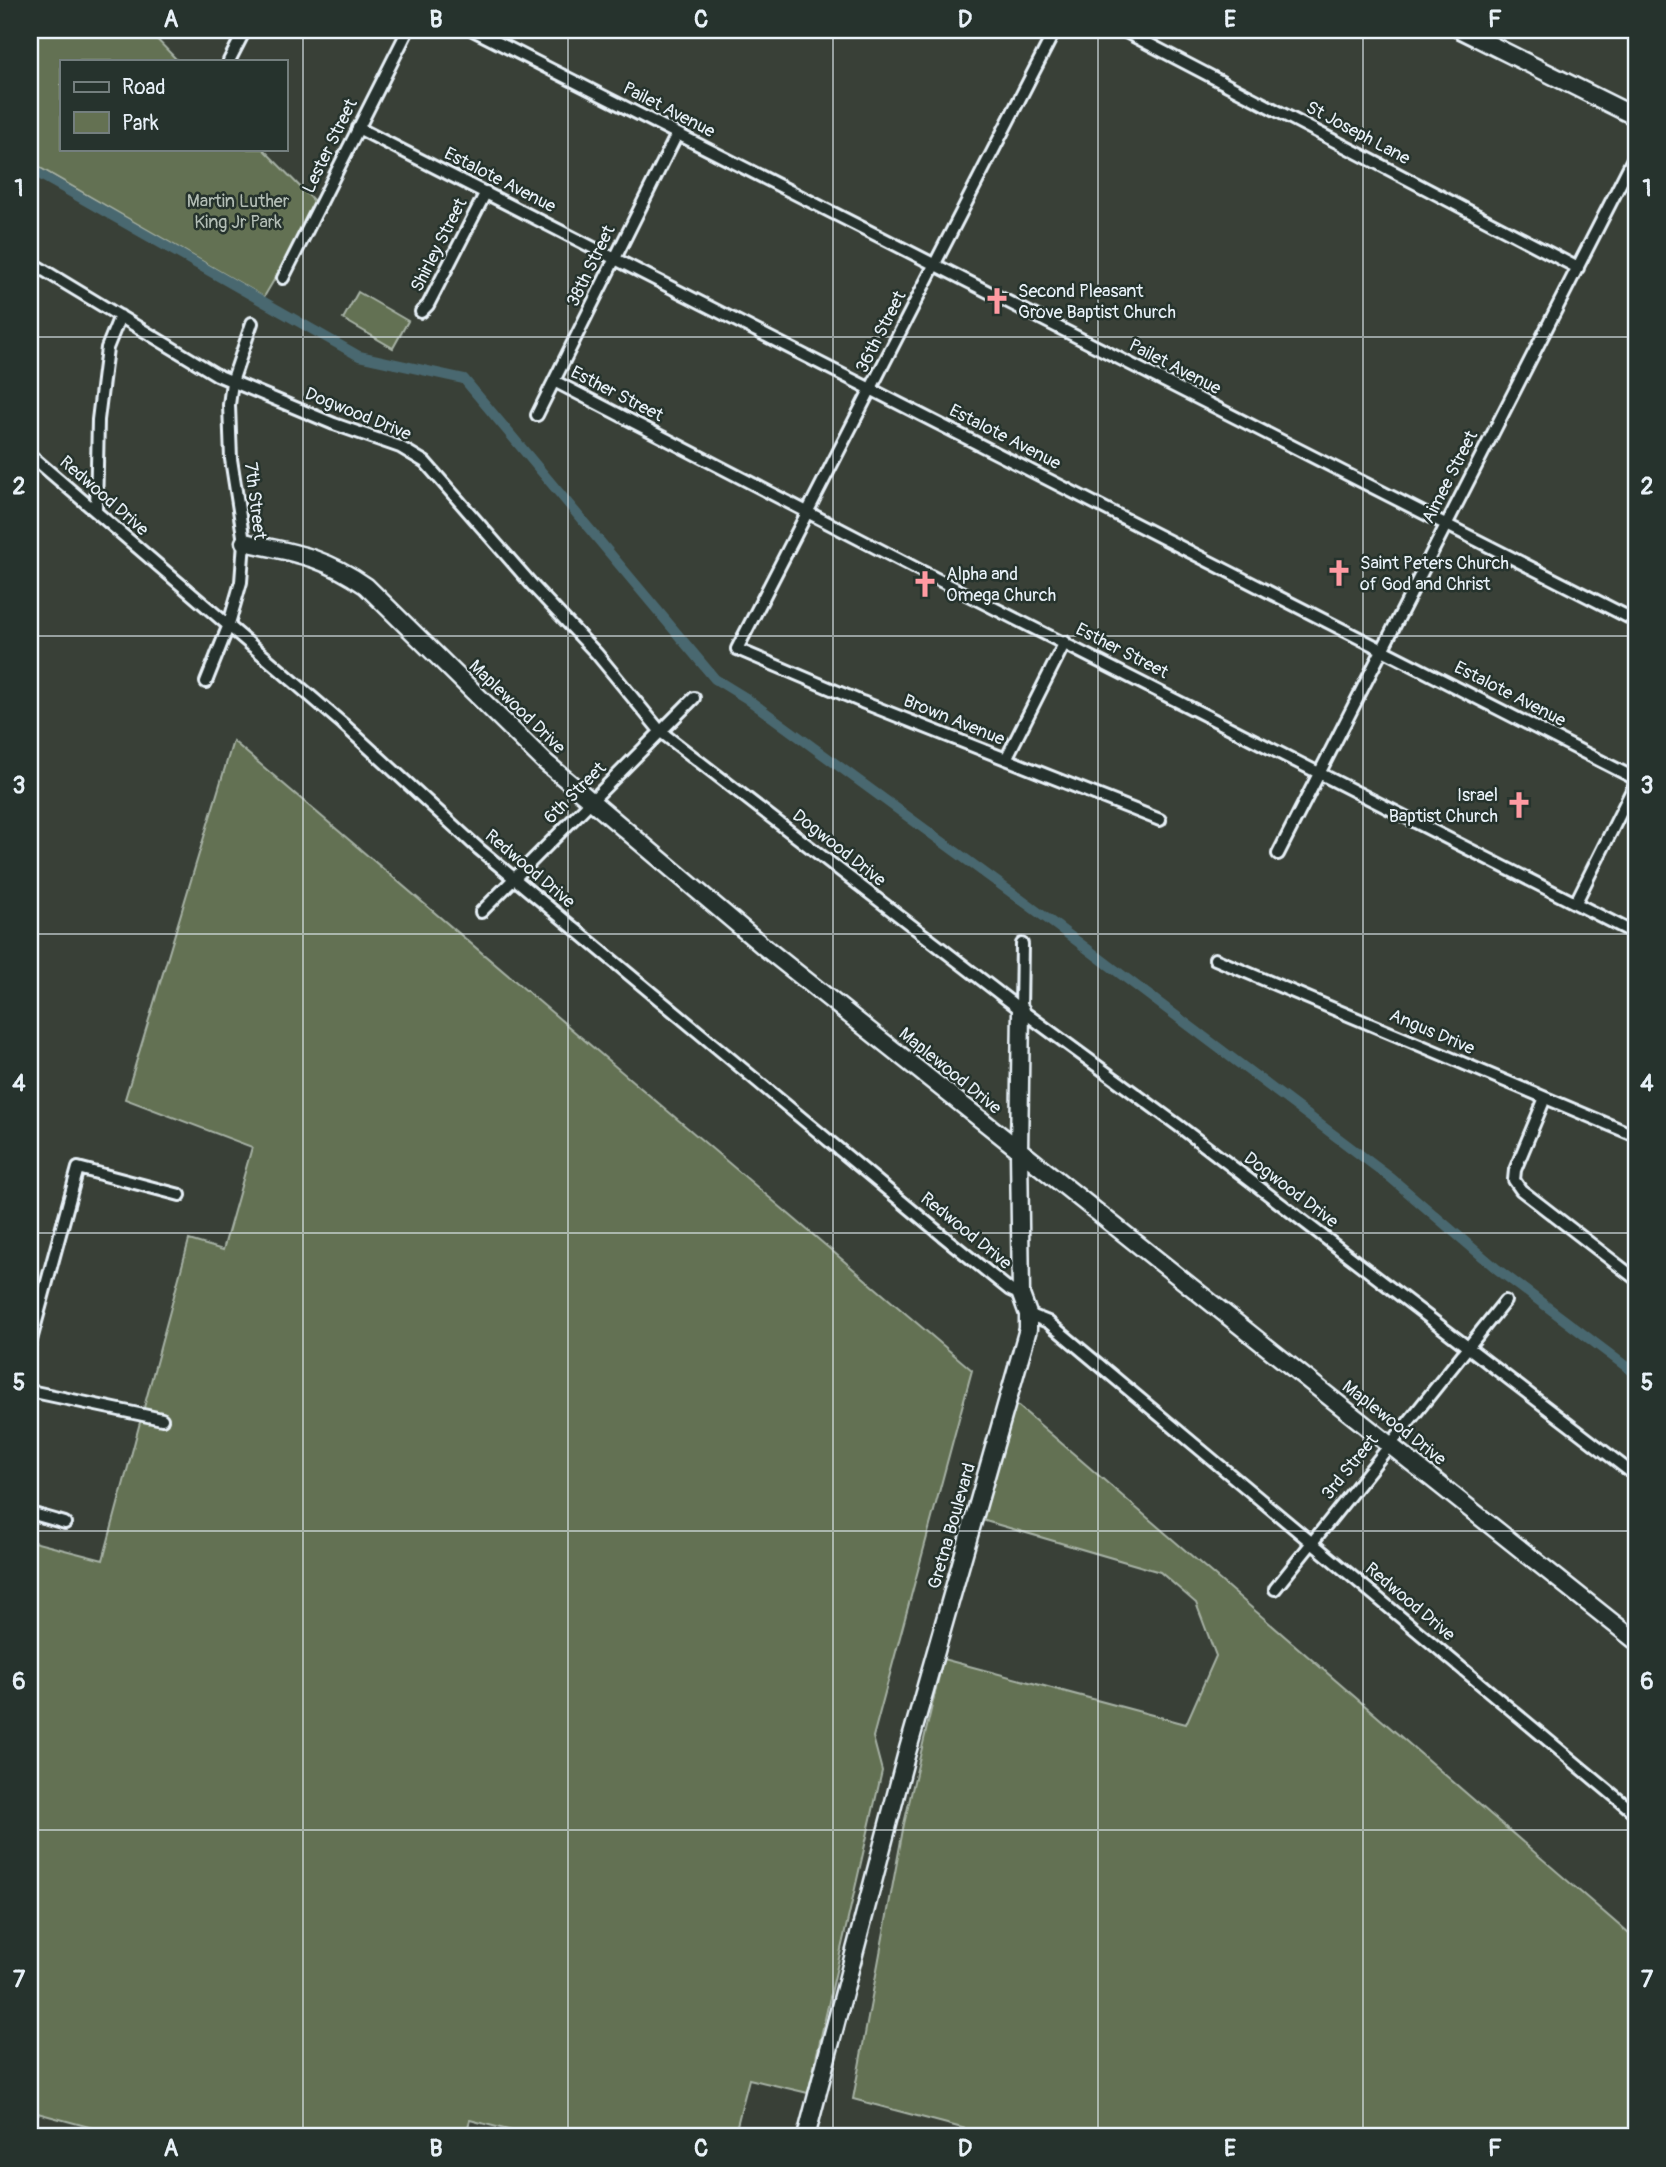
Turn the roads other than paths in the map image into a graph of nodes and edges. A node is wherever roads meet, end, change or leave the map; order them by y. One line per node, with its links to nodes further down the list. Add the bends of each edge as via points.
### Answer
1 (246, 30): 7 (street)
2 (408, 30): 9 (street, Lester Street)
3 (473, 30): 10 (street, Pailet Avenue)
4 (1055, 30): 15 (street, 36th Street)
5 (1122, 30): 16 (street, St Joseph Lane)
6 (1461, 30): 8 (street)
7 (230, 60)
8 (1636, 117)
9 (358, 128): 12 (street, Estalote Avenue); 17 (street, Lester Street)
10 (677, 134): 13 (street, 38th Street); 15 (street, Pailet Avenue)
11 (1636, 153): 16 (street, Aimee Street)
12 (486, 192): 13 (street, Estalote Avenue); 18 (street, Shirley Street)
13 (614, 257): 21 (street, 38th Street); 23 (street, Estalote Avenue)
14 (30, 262): 19 (street, Dogwood Drive)
15 (934, 265): 23 (street, 36th Street); 28 (street, Pailet Avenue)
16 (1578, 268): 28 (street, Aimee Street)
17 (283, 278)
18 (421, 312)
19 (120, 316): 22 (street, Dogwood Drive); 26 (street, via 107,348 98,420)
20 (252, 323): 22 (street, 7th Street)
21 (554, 381): 24 (street, 38th Street); 27 (street, Esther Street)
22 (232, 382): 29 (street, 7th Street, via 231,458); 37 (street, Dogwood Drive, via 400,447 425,462)
23 (871, 389): 27 (street, 36th Street); 33 (street, Estalote Avenue)
24 (537, 415)
25 (30, 455): 26 (street, Redwood Drive)
26 (96, 511): 31 (street, Redwood Drive)
27 (807, 512): 32 (street, Esther Street); 34 (street, 36th Street)
28 (1445, 524): 30 (street, Pailet Avenue); 33 (street, Aimee Street)
29 (244, 542): 31 (street, 7th Street, via 241,582); 41 (street, Maplewood Drive, via 342,568 366,586 544,761)
30 (1636, 621)
31 (228, 626): 35 (street, 7th Street); 44 (street, Redwood Drive)
32 (1066, 642): 38 (street); 39 (street, Esther Street)
33 (1382, 648): 39 (street, Aimee Street); 40 (street, Estalote Avenue)
34 (737, 649): 38 (street, Brown Avenue)
35 (206, 682)
36 (694, 698): 37 (street, 6th Street)
37 (661, 732): 41 (street, 6th Street); 50 (street, Dogwood Drive)
38 (1006, 760): 42 (street, Brown Avenue)
39 (1319, 772): 43 (street, Aimee Street); 45 (street, Esther Street)
40 (1636, 780): 45 (street)
41 (592, 800): 44 (street, 6th Street); 53 (street, Maplewood Drive, via 763,946)
42 (1160, 820)
43 (1278, 854)
44 (514, 879): 46 (street, 6th Street); 56 (street, Redwood Drive, via 943,1236)
45 (1576, 902): 47 (street, Esther Street)
46 (481, 912)
47 (1636, 934)
48 (1022, 944): 50 (street, Gretna Boulevard)
49 (1215, 959): 51 (street, Angus Drive)
50 (1021, 1010): 53 (street, Gretna Boulevard); 60 (street, Dogwood Drive)
51 (1545, 1098): 52 (street, Angus Drive); 55 (street, via 1514,1180)
52 (1636, 1136)
53 (1019, 1152): 56 (street, Gretna Boulevard); 63 (street, Maplewood Drive)
54 (180, 1195): 59 (street, via 78,1168)
55 (1636, 1279)
56 (1021, 1295): 58 (street, Gretna Boulevard)
57 (1505, 1301): 60 (street, 3rd Street)
58 (1028, 1314): 67 (street, Redwood Drive, via 1048,1322); 71 (street, Gretna Boulevard, via 1025,1346 906,1756)
59 (30, 1344)
60 (1468, 1347): 63 (street, 3rd Street); 64 (street, Dogwood Drive)
61 (30, 1391): 62 (street)
62 (162, 1419)
63 (1390, 1444): 67 (street, 3rd Street); 69 (street, Maplewood Drive)
64 (1636, 1476)
65 (30, 1513): 66 (street)
66 (65, 1523)
67 (1312, 1543): 68 (street, 3rd Street); 70 (street, Redwood Drive)
68 (1275, 1589)
69 (1636, 1642)
70 (1636, 1814)
71 (807, 2137)

